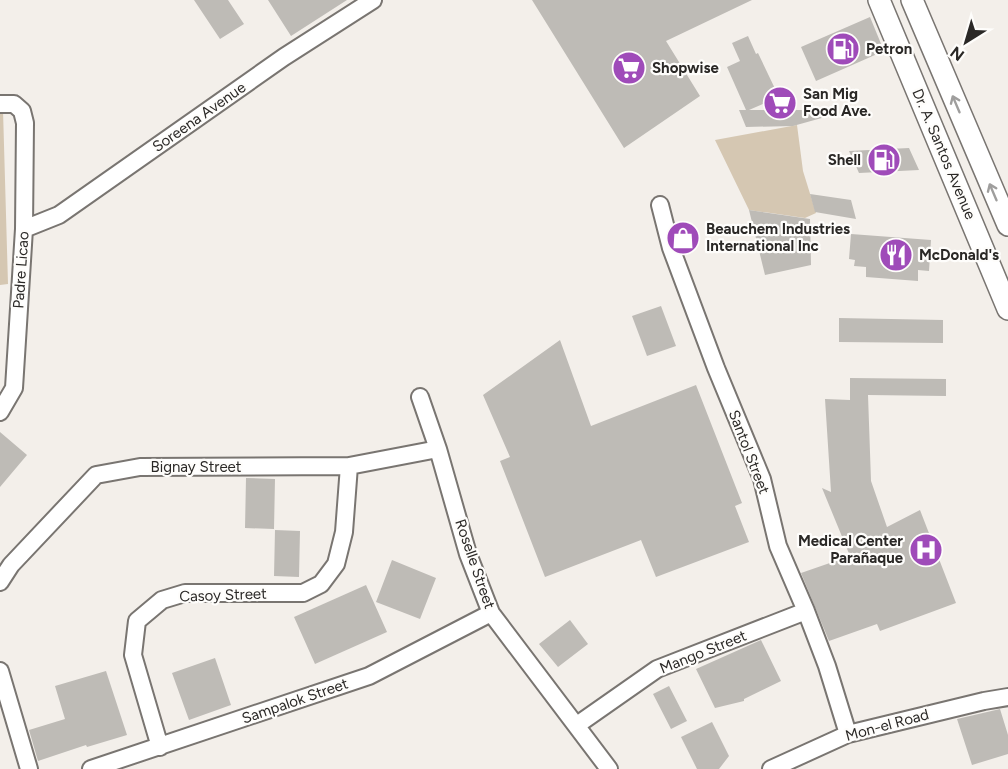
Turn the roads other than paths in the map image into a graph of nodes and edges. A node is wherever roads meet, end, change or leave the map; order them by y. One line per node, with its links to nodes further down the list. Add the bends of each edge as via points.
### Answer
1 (373, 0): 7 (street, Soreena Avenue, via 284,57 59,215)
2 (879, 0): 8 (main road, Dr. A. Santos Avenue)
3 (912, 0): 6 (main road, Dr. A. Santos Avenue, one-way to 3)
4 (0, 104): 7 (street, Padre Licao, via 14,104 22,111 25,123)
5 (660, 205): 14 (street, Santol Street, via 671,248 762,479 778,546)
6 (1008, 225)
7 (24, 229): 10 (street, Padre Licao, via 14,388)
8 (1008, 309)
9 (420, 398): 11 (street, Roselle Street)
10 (0, 412)
11 (438, 449): 12 (street, Bignay Street); 15 (street, Roselle Street, via 468,554)
12 (349, 466): 13 (street, Bignay Street, via 140,467 96,475 11,565); 20 (street, Casoy Street, via 344,532 336,564 321,584 303,593 185,593 162,600 137,621 133,655)
13 (0, 582)
14 (806, 611): 18 (street, Mango Street, via 657,669); 19 (street, Santol Street)
15 (491, 613): 18 (street, Roselle Street); 20 (street, Sampalok Street, via 369,676)
16 (0, 670): 21 (street)
17 (1008, 697): 19 (street, Mon-el Road)
18 (577, 725): 23 (street, Roselle Street)
19 (848, 734): 24 (street, Mon-el Road)
20 (160, 747): 22 (street, Sampalok Street)
21 (29, 769)
22 (91, 769)
23 (609, 769)
24 (771, 769)

